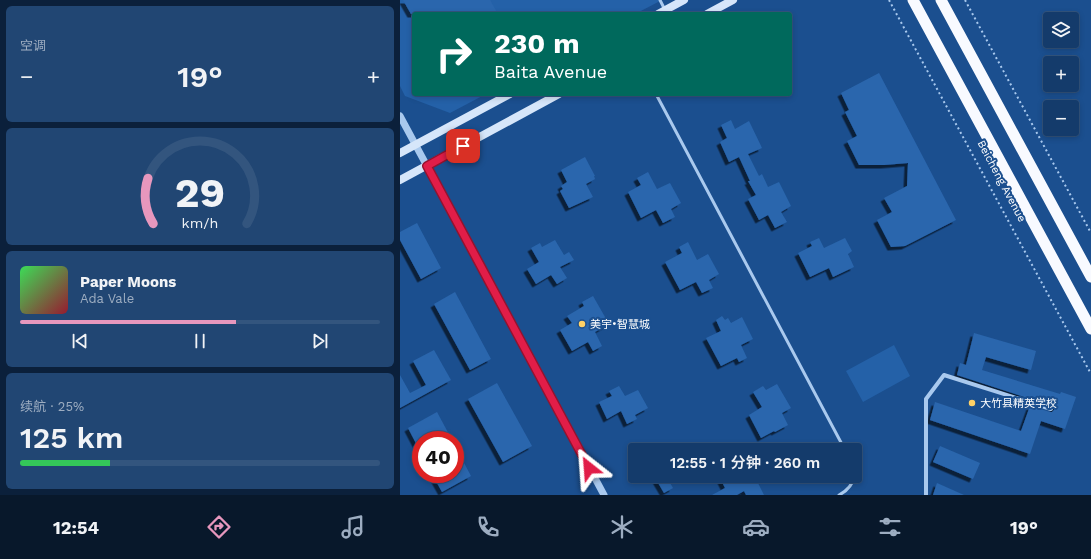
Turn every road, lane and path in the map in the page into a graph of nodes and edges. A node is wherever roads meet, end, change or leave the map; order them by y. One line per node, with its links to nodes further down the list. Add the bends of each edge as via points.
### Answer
1 (660, 0): 8 (lane)
2 (684, 0): 8 (main road)
3 (733, 0): 9 (main road)
4 (889, 0): 21 (path, Beicheng Avenue)
5 (913, 0): 20 (highway, Beicheng Avenue)
6 (941, 0): 19 (highway)
7 (965, 0): 18 (path)
8 (662, 12)
9 (711, 12)
10 (506, 96): 14 (main road)
11 (555, 96): 16 (main road)
12 (657, 96): 23 (lane)
13 (400, 116): 14 (street)
14 (416, 145): 15 (main road); 16 (street)
15 (400, 153)
16 (427, 166): 17 (main road); 25 (street)
17 (400, 180)
18 (1091, 233)
19 (1091, 277)
20 (1091, 329)
21 (1091, 374)
22 (1051, 409): 27 (street, via 944,375 926,399)
23 (841, 443)
24 (852, 483): 26 (lane, via 847,491)
25 (604, 495)
26 (839, 495)
27 (926, 495)

